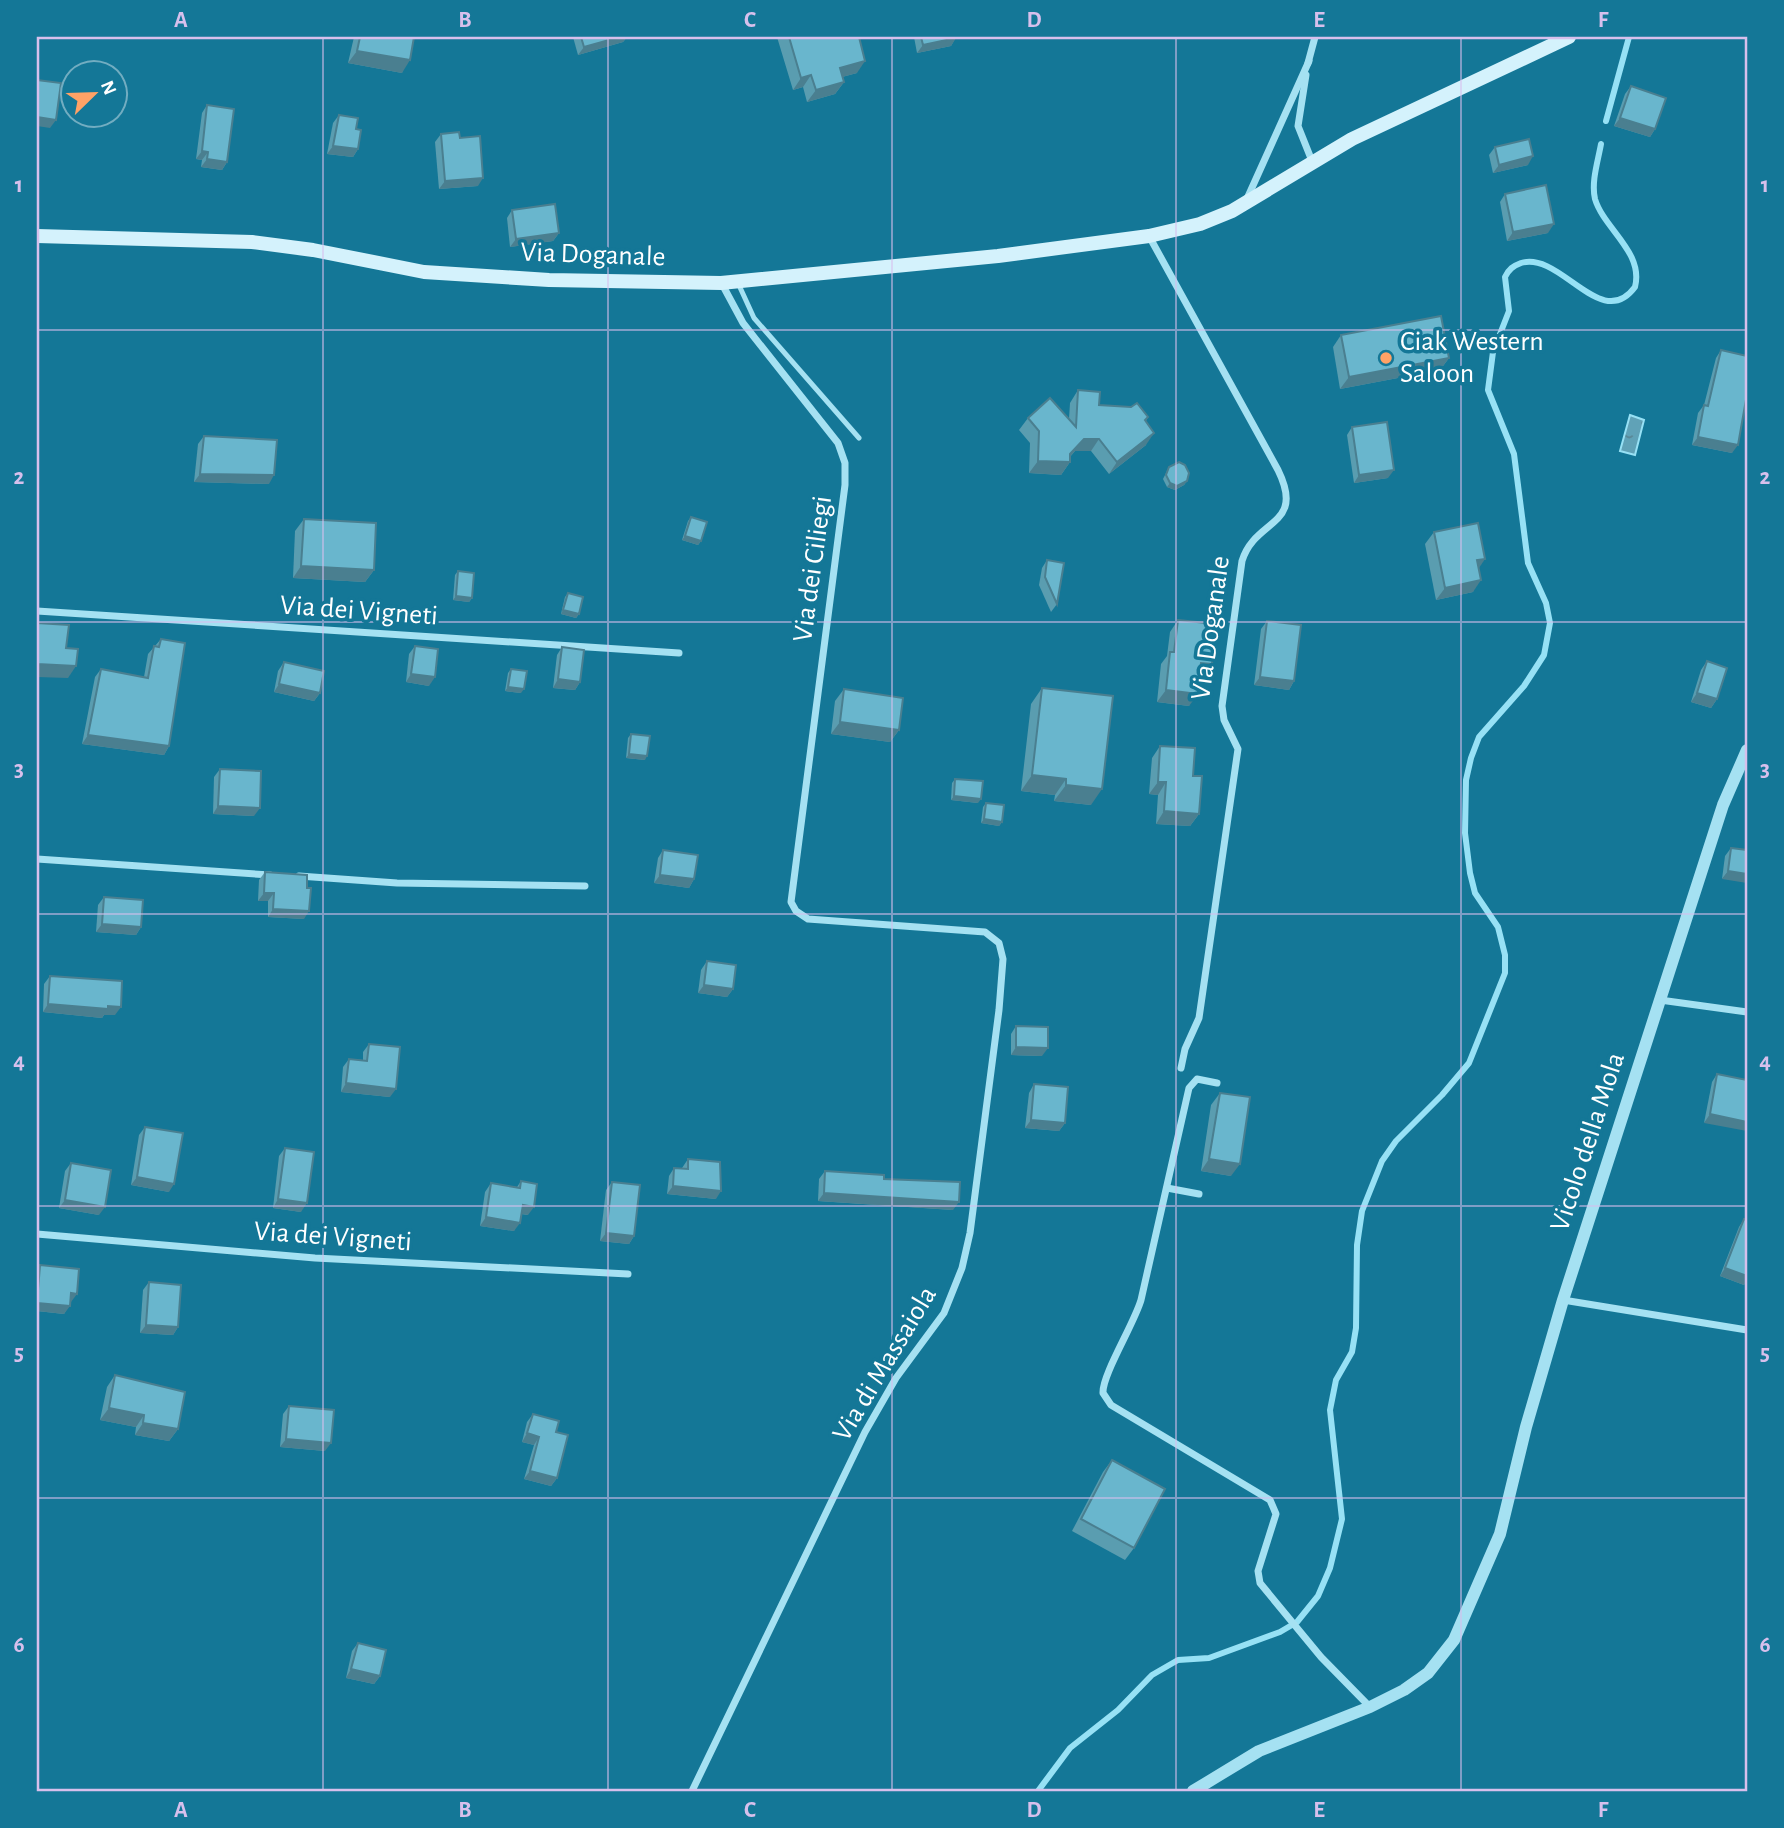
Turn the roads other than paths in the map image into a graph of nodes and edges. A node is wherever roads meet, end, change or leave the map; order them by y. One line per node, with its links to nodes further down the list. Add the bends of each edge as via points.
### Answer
1 (1315, 37): 3 (street)
2 (1569, 37): 4 (main road, Via Doganale)
3 (1309, 61): 4 (street, via 1298,117); 5 (street)
4 (1312, 161): 5 (main road, Via Doganale)
5 (1245, 204): 7 (main road, Via Doganale, via 1200,224)
6 (37, 236): 9 (main road, Via Doganale, via 252,242 405,270 550,281)
7 (1149, 236): 8 (main road, Via Doganale, via 916,265); 19 (street, Via Doganale, via 1278,470 1288,498 1283,512 1249,546 1242,561 1222,706 1238,749 1199,1018)
8 (738, 280): 9 (main road, Via Doganale); 10 (lane, via 754,318)
9 (721, 283): 16 (street, Via dei Ciliegi, via 743,323 838,443 845,463)
10 (859, 438)
11 (37, 611): 12 (street, Via dei Vigneti)
12 (679, 653)
13 (1747, 750): 17 (street, Vicolo della Mola, via 1723,805)
14 (37, 859): 15 (street, via 397,883)
15 (584, 886)
16 (790, 898): 28 (street, Via di Massaiola, via 808,919 990,934 1003,953 999,1010 970,1234 953,1294 865,1432)
17 (1660, 1000): 18 (street); 25 (street, Vicolo della Mola)
18 (1747, 1012)
19 (1181, 1068)
20 (1217, 1083): 21 (street, via 1196,1079 1191,1084)
21 (1167, 1188): 22 (street); 27 (street, via 1136,1317 1108,1372 1103,1393 1111,1405 1270,1500 1276,1514 1258,1571 1261,1583 1321,1657)
22 (1199, 1194)
23 (37, 1234): 24 (street, Via dei Vigneti, via 315,1258)
24 (628, 1274)
25 (1563, 1300): 26 (street); 27 (street, Vicolo della Mola, via 1494,1550 1454,1640 1428,1673)
26 (1747, 1330)
27 (1370, 1707): 29 (street, Vicolo della Mola, via 1259,1751)
28 (692, 1791)
29 (1193, 1791)

